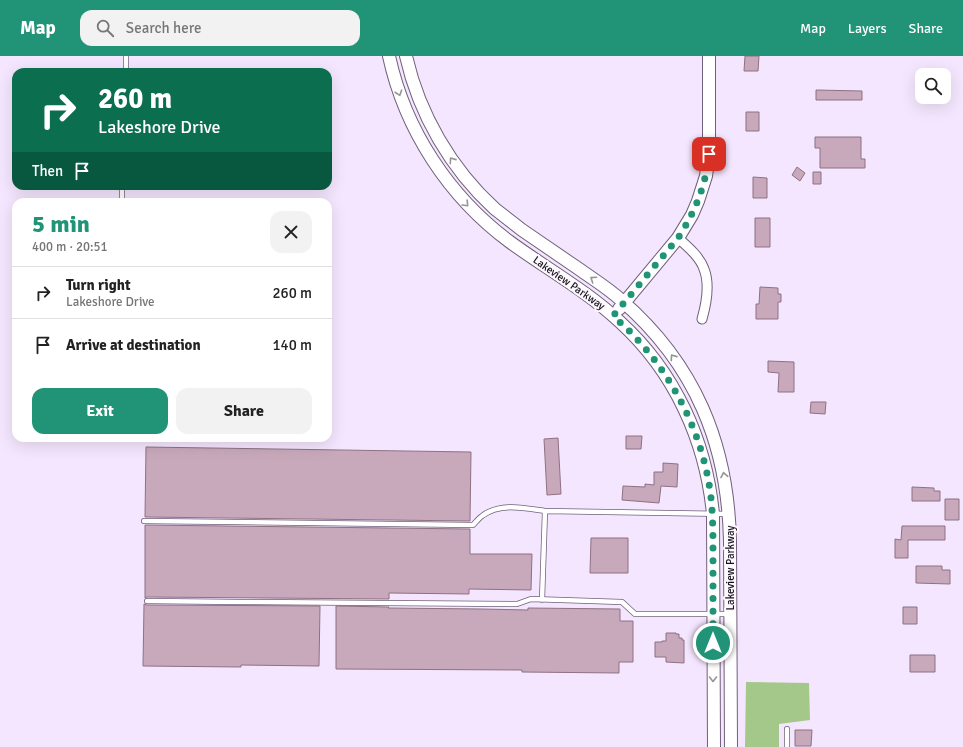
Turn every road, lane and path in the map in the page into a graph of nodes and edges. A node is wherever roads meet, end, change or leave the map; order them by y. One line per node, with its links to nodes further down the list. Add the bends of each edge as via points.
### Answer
1 (126, 56): 5 (lane)
2 (389, 56): 8 (main road, Lakeview Parkway, one-way to 8, via 395,82 414,129 454,190 498,233 595,300)
3 (406, 56): 7 (main road, Lakeview Parkway, one-way to 3, via 508,220 472,185 451,159 427,116 414,86)
4 (710, 56): 6 (main road, via 708,164 698,201)
5 (126, 68)
6 (678, 238): 7 (main road); 9 (street, via 688,246 704,270 707,296)
7 (624, 302): 8 (main road); 12 (main road, Lakeview Parkway, one-way to 7, via 717,447 696,394 659,338)
8 (613, 316): 11 (main road, Lakeview Parkway, via 633,334 654,359 681,402 703,458)
9 (702, 319)
10 (545, 511): 11 (lane); 13 (lane, via 498,508 483,515 473,525); 14 (lane)
11 (713, 514): 12 (lane); 16 (main road, Lakeview Parkway)
12 (729, 514): 17 (main road, Lakeview Parkway)
13 (144, 521)
14 (542, 600): 15 (lane, via 531,599 516,604); 16 (lane, via 622,602 635,614)
15 (147, 601)
16 (713, 614): 17 (lane); 19 (main road, Lakeview Parkway, one-way to 19)
17 (730, 614): 20 (main road, Lakeview Parkway)
18 (787, 729): 21 (lane)
19 (714, 747)
20 (731, 747)
21 (787, 747)

